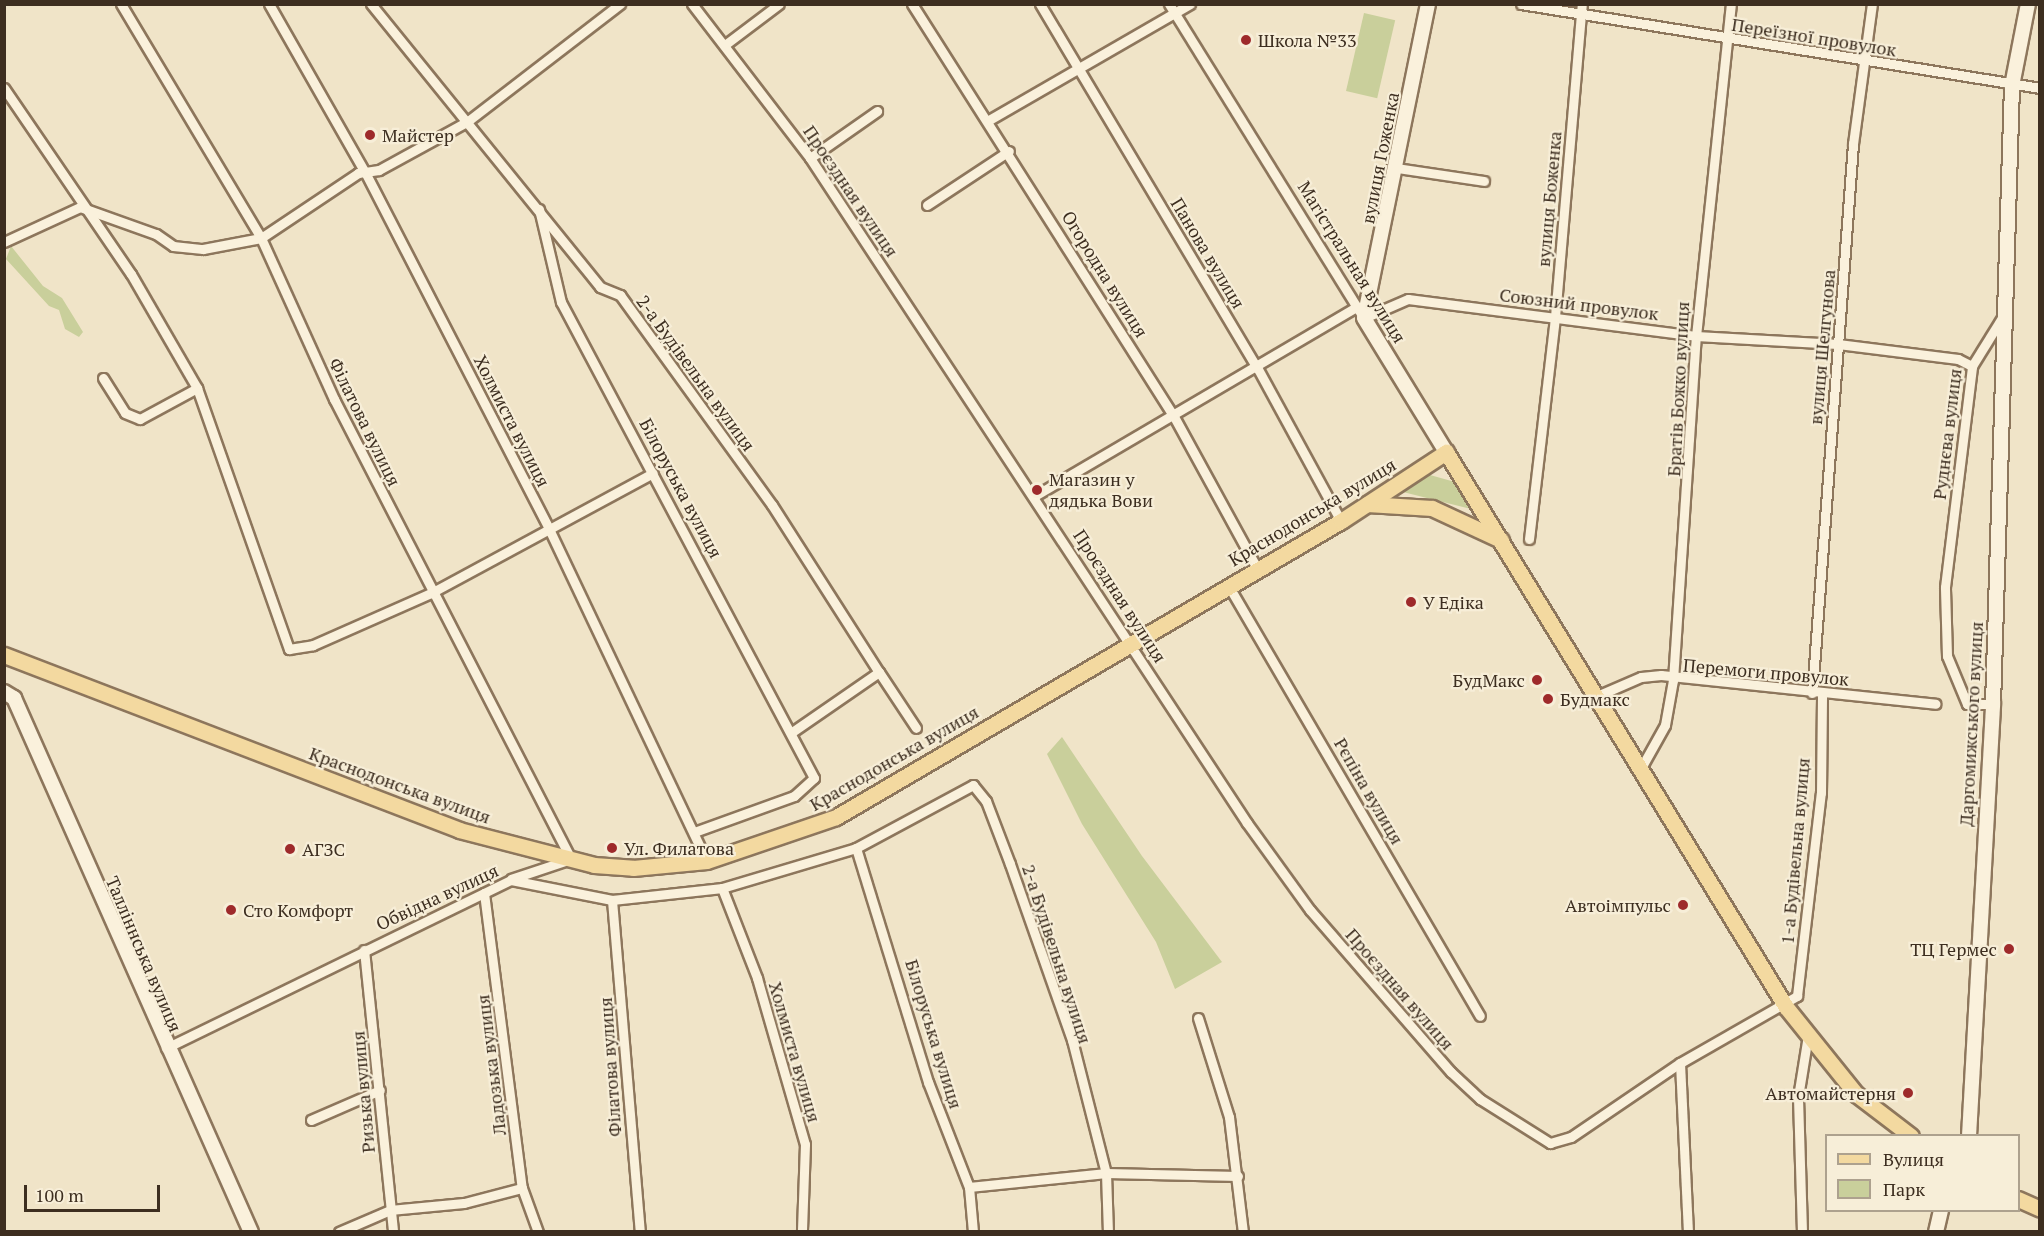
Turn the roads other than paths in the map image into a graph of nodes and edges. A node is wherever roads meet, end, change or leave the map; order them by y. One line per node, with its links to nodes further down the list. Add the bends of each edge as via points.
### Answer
1 (122, 4): 37 (street, Філатова вулиця)
2 (269, 4): 32 (street, Холмиста вулиця)
3 (371, 4): 28 (street, 2-а Будівельна вулиця)
4 (692, 4): 20 (street, Проєздная вулиця)
5 (779, 4): 20 (street)
6 (912, 4): 27 (street, Огородна вулиця)
7 (1040, 4): 22 (street, Панова вулиця)
8 (1169, 4): 17 (street, Магістральная вулиця)
9 (1190, 4): 17 (street)
10 (1428, 4): 31 (street, вулиця Гоженка)
11 (1521, 4): 18 (street, Переїзної провулок)
12 (1582, 4): 18 (street, вулиця Боженка)
13 (1731, 4): 19 (street, Братів Божко вулиця)
14 (1872, 4): 21 (street, вулиця Шелгунова)
15 (2028, 4): 23 (street, Руднєва вулиця)
16 (616, 6): 28 (street)
17 (1174, 14): 22 (street); 39 (street, Магістральная вулиця)
18 (1580, 15): 19 (street, Переїзної провулок); 41 (street, вулиця Боженка)
19 (1724, 38): 21 (street, Переїзної провулок); 42 (street, Братів Божко вулиця)
20 (726, 44): 30 (street, Проєздная вулиця)
21 (1862, 61): 23 (street, Переїзної провулок); 43 (street, вулиця Шелгунова)
22 (1080, 69): 27 (street); 45 (street, Панова вулиця)
23 (2012, 86): 24 (street, Переїзної провулок); 40 (street, Руднєва вулиця)
24 (2035, 87)
25 (4, 88): 35 (street)
26 (877, 111): 30 (street)
27 (989, 120): 29 (street, Огородна вулиця)
28 (468, 121): 32 (street); 36 (street, 2-а Будівельна вулиця)
29 (1009, 151): 34 (street); 48 (street, Огородна вулиця)
30 (810, 158): 51 (street, Проєздная вулиця)
31 (1397, 168): 33 (street); 39 (street, вулиця Гоженка)
32 (365, 172): 37 (street); 54 (street, Холмиста вулиця)
33 (1484, 181)
34 (927, 206)
35 (80, 207): 37 (street, via 156,234 173,246 203,249); 38 (street); 47 (street, via 131,274)
36 (539, 207): 50 (street, Білоруська вулиця, via 561,302); 62 (street, 2-а Будівельна вулиця, via 600,287 620,295 772,505)
37 (261, 237): 59 (street, Філатова вулиця)
38 (4, 242)
39 (1361, 312): 41 (street, Союзний провулок, via 1408,299); 45 (street, Союзний провулок); 49 (street, Магістральная вулиця)
40 (2004, 314): 44 (street, Руднєва вулиця); 68 (street, Даргомижського вулиця)
41 (1555, 317): 42 (street, Союзний провулок); 55 (street, вулиця Боженка)
42 (1696, 336): 43 (street, Союзний провулок); 63 (street, Братів Божко вулиця)
43 (1838, 344): 44 (street, Союзний провулок, via 1958,359); 65 (street, вулиця Шелгунова)
44 (1972, 366): 68 (street, Руднєва вулиця, via 1945,587 1947,656 1967,704)
45 (1258, 369): 48 (street, Союзний провулок); 53 (street, Панова вулиця)
46 (104, 378): 47 (street, via 125,413 140,419)
47 (197, 388): 59 (street, via 289,649 313,645)
48 (1172, 413): 51 (street, Союзний провулок); 57 (street, Огородна вулиця)
49 (1446, 452): 52 (main road, Краснодонська вулиця); 56 (main road, Магістральная вулиця)
50 (653, 473): 54 (street); 70 (street, Білоруська вулиця)
51 (1036, 495): 60 (street, Проєздная вулиця)
52 (1367, 504): 53 (main road, Краснодонська вулиця); 56 (main road, via 1432,508)
53 (1341, 521): 57 (main road, Краснодонська вулиця)
54 (549, 529): 59 (street); 73 (street, Холмиста вулиця)
55 (1529, 539)
56 (1501, 540): 66 (main road, Магістральная вулиця)
57 (1257, 568): 58 (main road, Краснодонська вулиця)
58 (1228, 585): 60 (main road, Краснодонська вулиця); 83 (street, Рєпіна вулиця)
59 (432, 593): 75 (street, Філатова вулиця)
60 (1131, 644): 76 (main road, Краснодонська вулиця, via 836,817); 87 (street, Проєздная вулиця, via 1310,910 1451,1072 1480,1099 1542,1137 1562,1142)
61 (4, 655): 75 (main road, Краснодонська вулиця, via 459,830)
62 (879, 672): 69 (street, 2-а Будівельна вулиця); 70 (street)
63 (1673, 680): 65 (street, Перемоги провулок); 66 (street, Перемоги провулок, via 1641,677); 71 (street, Братів Божко вулиця, via 1665,725)
64 (4, 692): 86 (street, Талліннська вулиця, via 14,698)
65 (1817, 693): 67 (street, Перемоги провулок); 82 (street, 1-а Будівельна вулиця, via 1817,826 1797,996)
66 (1597, 696): 71 (main road)
67 (1935, 704)
68 (1993, 704): 91 (street, Даргомижського вулиця)
69 (916, 728)
70 (792, 732): 73 (street, Білоруська вулиця, via 814,778 794,796)
71 (1641, 768): 82 (main road)
72 (973, 785): 74 (street, Обвідна вулиця); 92 (street, 2-а Будівельна вулиця, via 986,801 1068,1029)
73 (694, 832): 76 (street, Холмиста вулиця)
74 (856, 848): 78 (street, Обвідна вулиця); 94 (street, Білоруська вулиця, via 928,1082)
75 (571, 860): 76 (main road, Краснодонська вулиця, via 633,868); 77 (street)
76 (708, 861)
77 (511, 880): 79 (street, Обвідна вулиця); 80 (street, Обвідна вулиця)
78 (722, 888): 80 (street, Обвідна вулиця); 105 (street, Холмиста вулиця, via 757,978 805,1144)
79 (484, 892): 81 (street, Обвідна вулиця); 95 (street, Ладозька вулиця)
80 (612, 900): 104 (street, Філатова вулиця)
81 (364, 950): 86 (street, Обвідна вулиця); 88 (street, Ризька вулиця)
82 (1786, 1007): 85 (main road); 87 (street)
83 (1480, 1016)
84 (1198, 1018): 93 (street, via 1228,1117)
85 (1808, 1035): 90 (main road, via 1856,1094); 110 (street, via 1798,1097)
86 (166, 1048): 100 (street, Талліннська вулиця)
87 (1680, 1064): 109 (street)
88 (380, 1090): 89 (street); 98 (street, Ризька вулиця)
89 (310, 1120)
90 (1908, 1134)
91 (1969, 1134)
92 (1106, 1173): 93 (street); 94 (street); 107 (street, 2-а Будівельна вулиця)
93 (1238, 1176): 108 (street)
94 (969, 1187): 106 (street, Білоруська вулиця)
95 (522, 1188): 98 (street, via 464,1203); 103 (street, Ладозька вулиця)
96 (2020, 1199): 97 (main road)
97 (2040, 1209)
98 (390, 1210): 101 (street); 102 (street, Ризька вулиця)
99 (1940, 1212): 111 (street)
100 (251, 1232)
101 (339, 1232)
102 (393, 1232)
103 (538, 1232)
104 (640, 1232)
105 (802, 1232)
106 (973, 1232)
107 (1108, 1232)
108 (1243, 1232)
109 (1688, 1232)
110 (1802, 1232)
111 (1935, 1232)

